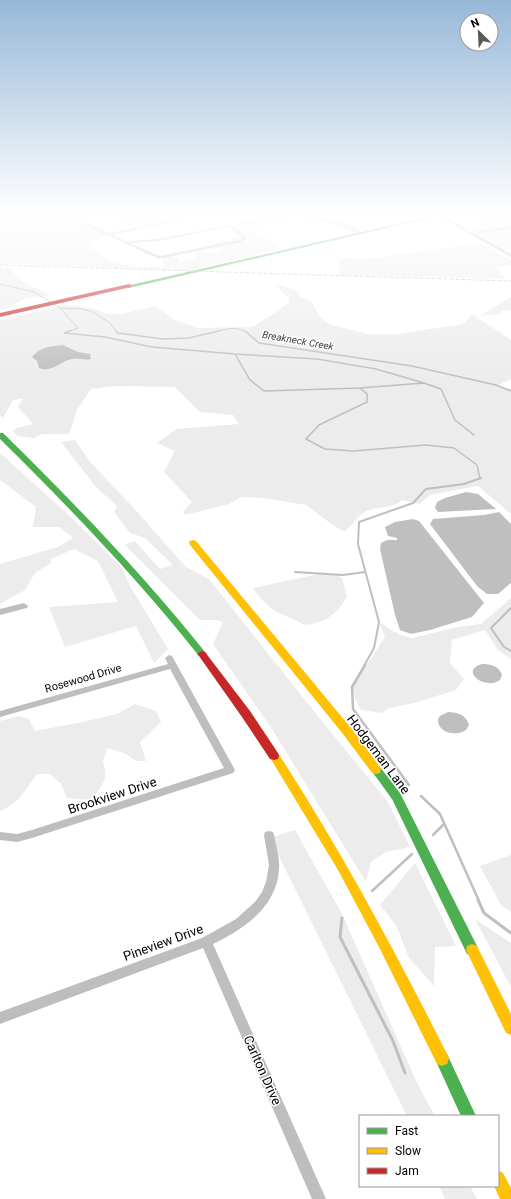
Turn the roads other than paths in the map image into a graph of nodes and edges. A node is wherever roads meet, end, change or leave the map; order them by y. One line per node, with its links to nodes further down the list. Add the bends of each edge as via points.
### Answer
1 (193, 271): 2 (main road)
2 (0, 315)
3 (0, 435): 14 (main road, via 134,572 246,714 316,824 373,923)
4 (194, 543): 13 (main road, Hodgeman Lane, via 347,731 396,796)
5 (24, 606): 6 (street)
6 (0, 612)
7 (0, 714): 8 (street, Rosewood Drive, via 171,661)
8 (230, 770): 9 (street, Brookview Drive, via 32,834 17,838)
9 (0, 836)
10 (269, 836): 11 (street, Pineview Drive, via 274,870 267,894 242,922)
11 (206, 942): 12 (street, Pineview Drive); 16 (street, Carlton Drive)
12 (0, 1018)
13 (511, 1028)
14 (469, 1115)
15 (499, 1180): 17 (main road)
16 (319, 1199)
17 (508, 1199)

